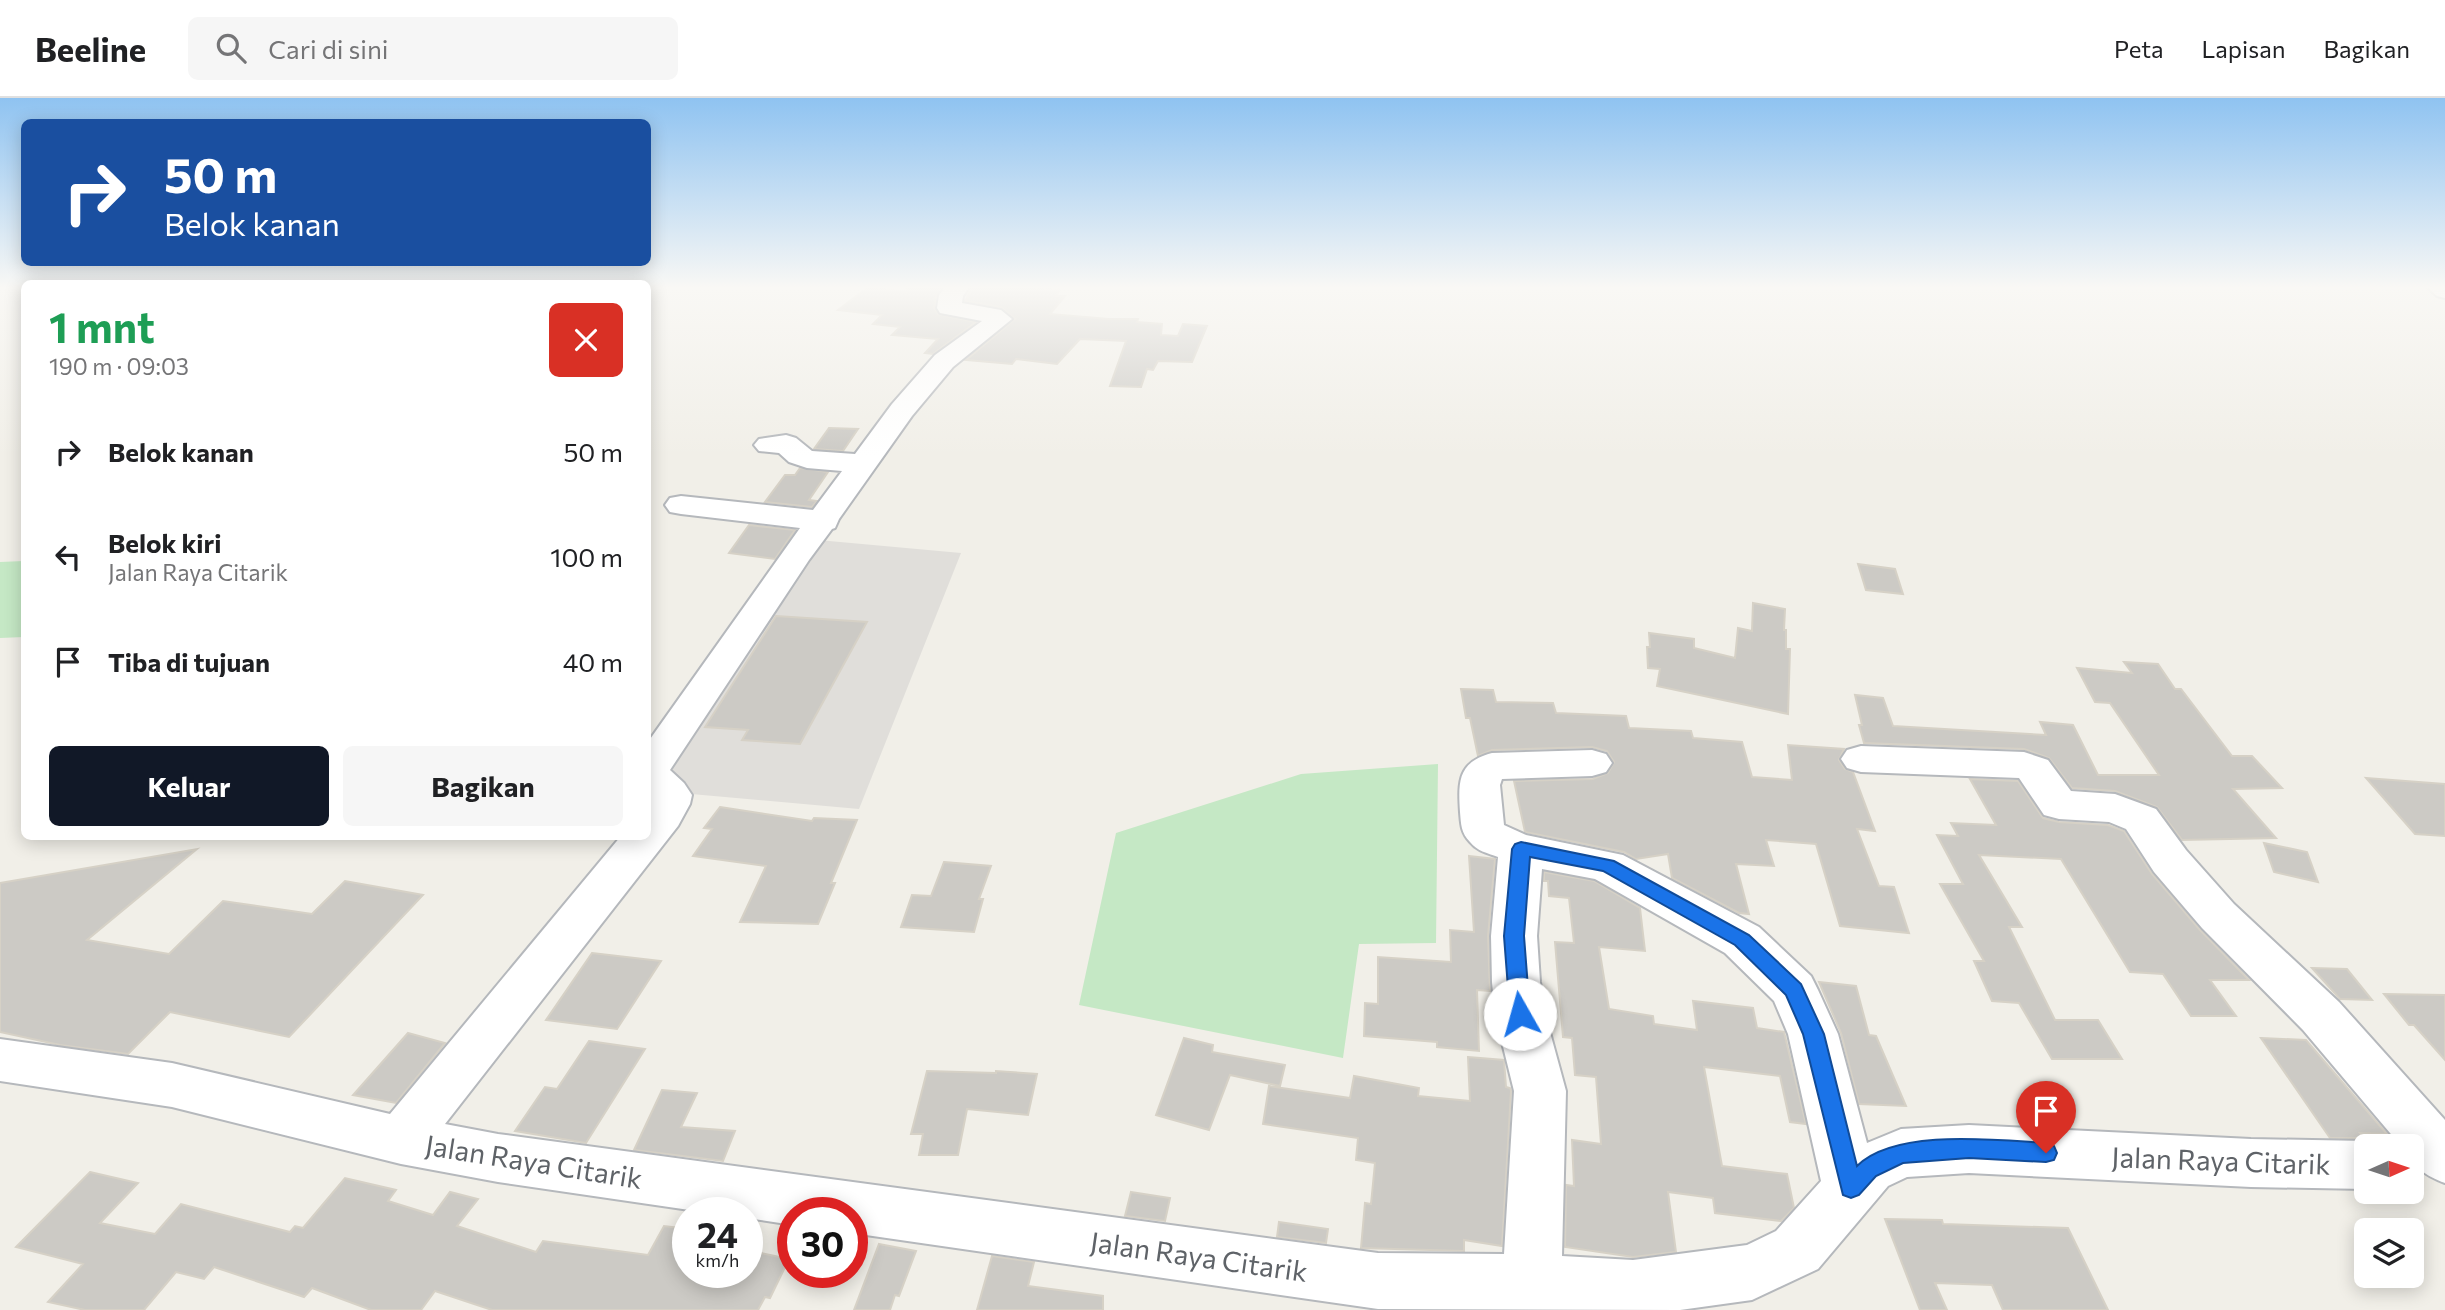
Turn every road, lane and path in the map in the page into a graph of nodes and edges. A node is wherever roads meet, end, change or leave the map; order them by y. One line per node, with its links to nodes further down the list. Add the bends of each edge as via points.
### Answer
1 (968, 343): 3 (street, via 944,360)
2 (769, 445): 3 (street, via 786,444 807,459)
3 (863, 464): 5 (street)
4 (681, 505): 5 (street)
5 (824, 521): 8 (street)
6 (1861, 759): 15 (street, via 2024,765 2034,769 2059,805 2115,808 2141,819 2218,916 2321,1016)
7 (1592, 763): 12 (street, via 1492,766 1484,772 1479,785 1483,830 1492,839)
8 (651, 768)
9 (651, 782): 10 (street, via 672,799)
10 (651, 831)
11 (644, 840): 14 (street)
12 (1521, 849): 19 (street, via 1607,866 1742,940 1794,990 1813,1034); 20 (street, via 1514,936 1516,982 1540,1091)
13 (0, 1060): 14 (street, Jalan Raya Citarik, via 173,1085)
14 (401, 1140): 21 (street, Jalan Raya Citarik)
15 (2445, 1159)
16 (2354, 1165): 19 (street, Jalan Raya Citarik, via 1969,1149 1901,1153 1868,1169)
17 (2424, 1166): 18 (street)
18 (2445, 1167)
19 (1851, 1188): 20 (street, Jalan Raya Citarik, via 1797,1250 1752,1272 1633,1288)
20 (1532, 1283): 21 (street, Jalan Raya Citarik)
21 (1378, 1296)

